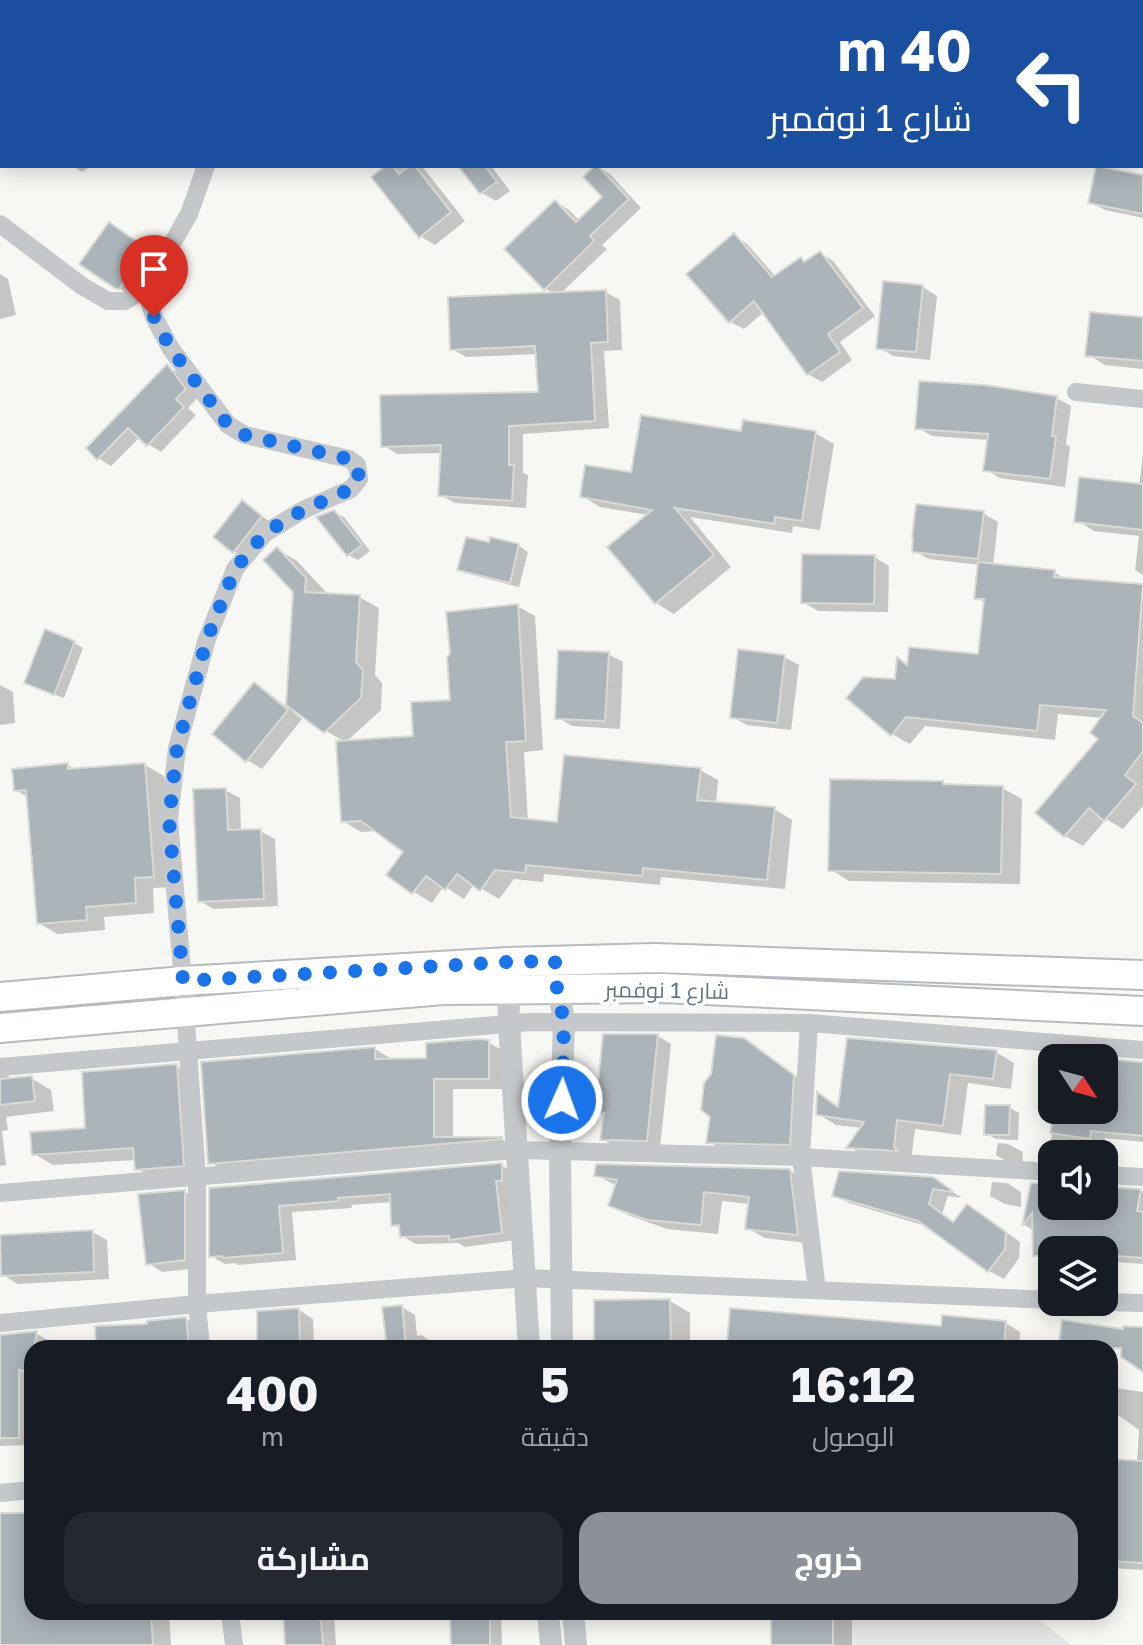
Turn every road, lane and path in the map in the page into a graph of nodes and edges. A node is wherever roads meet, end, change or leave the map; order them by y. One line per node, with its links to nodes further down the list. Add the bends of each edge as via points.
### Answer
1 (205, 168): 3 (street, via 189,214)
2 (0, 224): 3 (street, via 108,301 125,301)
3 (146, 289): 9 (street, via 171,349 228,425 245,435 349,459 357,465 359,479 351,489 265,533 235,569 207,639 177,748 169,820)
4 (1076, 392): 5 (street)
5 (1143, 399)
6 (555, 961): 7 (main road, شارع 1 نوفمبر, via 655,958); 8 (main road, شارع 1 نوفمبر); 10 (street)
7 (1143, 975)
8 (508, 976): 9 (main road, شارع 1 نوفمبر); 10 (main road, شارع 1 نوفمبر); 13 (main road, شارع 1 نوفمبر, via 443,990); 16 (street)
9 (183, 981): 11 (main road, شارع 1 نوفمبر); 13 (street)
10 (557, 989): 12 (main road, شارع 1 نوفمبر, via 663,988); 14 (street)
11 (0, 997)
12 (1143, 1011)
13 (184, 1012): 17 (main road, شارع 1 نوفمبر); 19 (street)
14 (564, 1022): 15 (street); 16 (street); 22 (street)
15 (809, 1023): 18 (street); 23 (street)
16 (509, 1024): 19 (street); 21 (street)
17 (0, 1028)
18 (1143, 1050)
19 (187, 1051): 20 (street); 26 (street)
20 (0, 1067)
21 (517, 1150): 22 (street); 26 (street); 29 (street)
22 (560, 1152): 23 (street); 30 (street)
23 (801, 1157): 24 (street); 31 (street)
24 (1038, 1171)
25 (1118, 1176): 27 (street)
26 (197, 1177): 28 (street); 35 (street)
27 (1143, 1177)
28 (0, 1193)
29 (525, 1278): 30 (street); 35 (street); 38 (street)
30 (562, 1280): 31 (street); 39 (street)
31 (817, 1290): 32 (street)
32 (1038, 1299)
33 (1118, 1302): 34 (street)
34 (1143, 1303)
35 (197, 1304): 36 (street); 37 (street)
36 (0, 1323)
37 (200, 1340)
38 (529, 1340)
39 (562, 1340)
40 (24, 1491): 41 (street)
41 (0, 1493)
42 (231, 1620): 45 (street)
43 (549, 1620): 46 (street)
44 (574, 1620): 47 (street)
45 (234, 1645)
46 (551, 1645)
47 (576, 1645)

